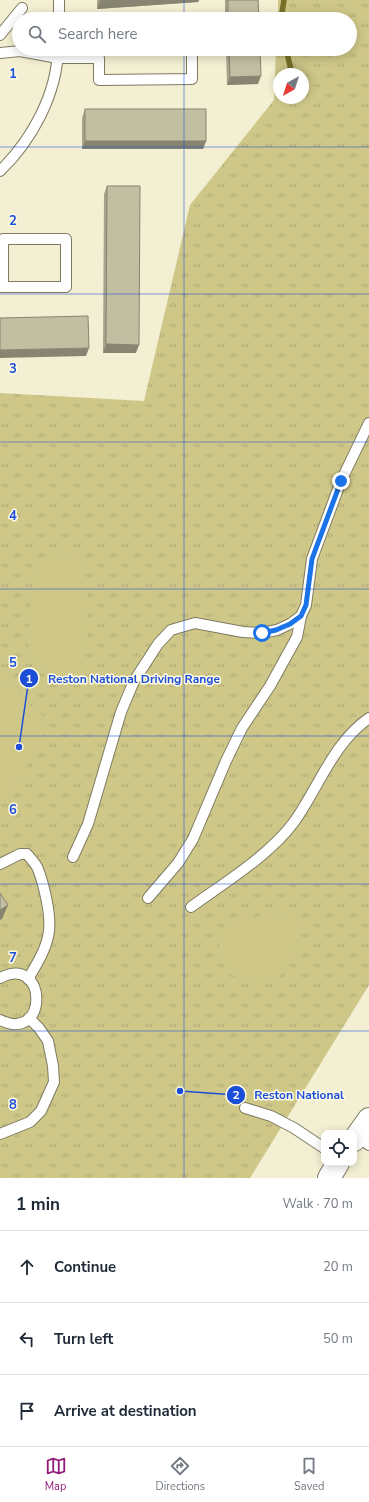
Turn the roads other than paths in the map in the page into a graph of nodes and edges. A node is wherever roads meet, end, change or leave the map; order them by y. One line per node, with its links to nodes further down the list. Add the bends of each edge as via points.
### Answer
1 (59, 0): 4 (lane)
2 (22, 8): 3 (lane)
3 (19, 12)
4 (59, 12)
5 (12, 21): 6 (lane)
6 (0, 36)
7 (12, 52): 8 (lane)
8 (0, 53)
9 (57, 56): 12 (lane, via 49,93 39,119 24,143)
10 (99, 56): 11 (lane, via 99,80 192,79)
11 (192, 56)
12 (0, 170)
13 (2, 287): 13 (lane, via 66,287 66,239 3,239)
14 (369, 423): 15 (lane, via 341,481 312,559 306,605)
15 (301, 616): 17 (lane, via 290,624 262,633 195,623 171,630 158,644 134,681 121,712 88,824); 19 (lane, via 297,636 270,686 242,728 192,839 178,863)
16 (369, 718): 20 (lane, via 344,740 294,822 276,843)
17 (73, 856)
18 (0, 864): 22 (lane, via 20,854 27,854 38,868 42,881 49,913 49,931 39,961)
19 (148, 898)
20 (191, 907)
21 (0, 978): 22 (lane, via 11,974 20,975)
22 (28, 980): 23 (lane, via 34,986 38,998 36,1008)
23 (29, 1018): 24 (lane, via 16,1024); 26 (lane, via 48,1042 54,1082 41,1110 30,1122)
24 (0, 1020)
25 (245, 1108): 27 (lane, via 271,1116)
26 (0, 1134)
27 (321, 1146)
28 (336, 1166): 29 (street)
29 (329, 1178)

